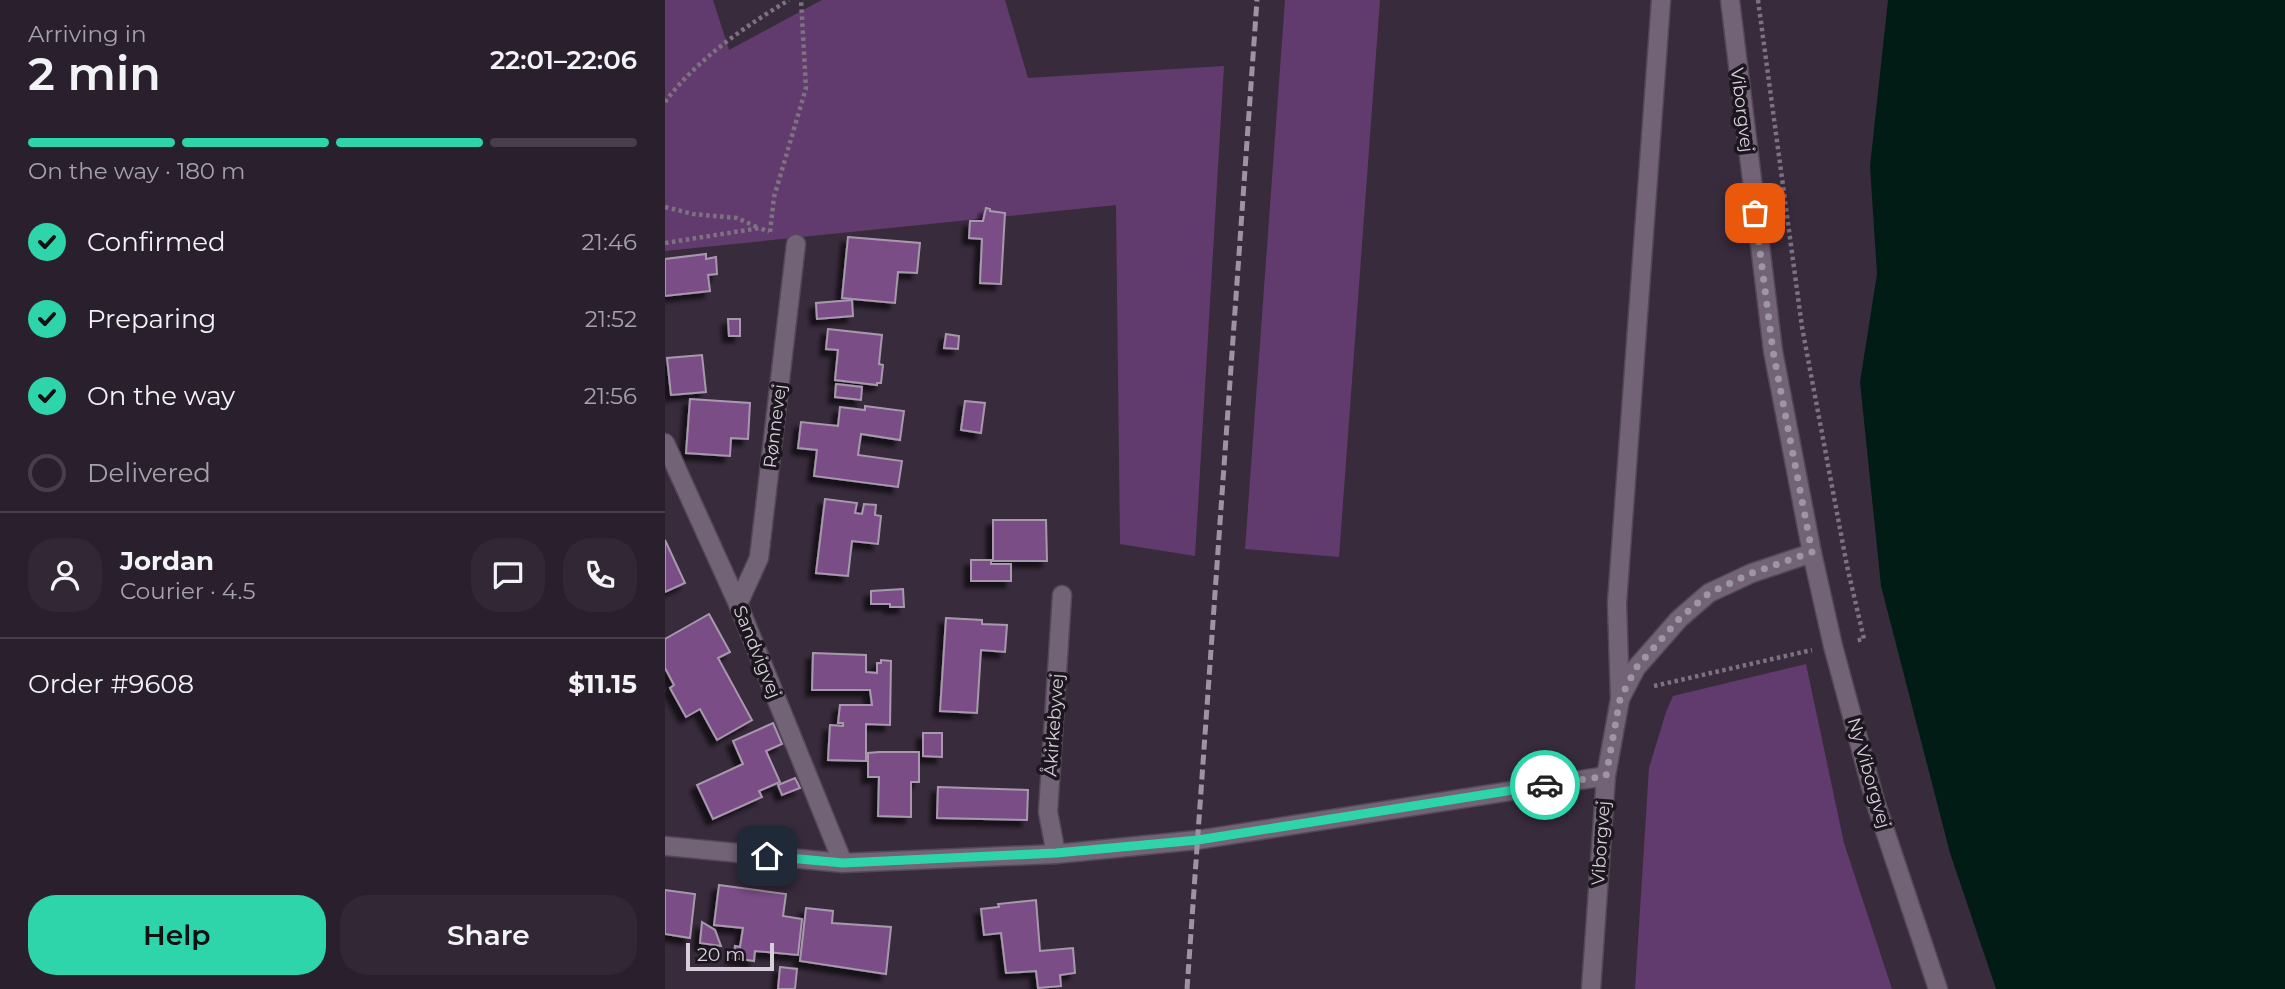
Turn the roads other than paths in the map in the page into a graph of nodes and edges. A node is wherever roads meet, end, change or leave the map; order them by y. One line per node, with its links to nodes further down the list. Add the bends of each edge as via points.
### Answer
1 (1661, 0): 8 (street, Viborgvej, via 1617,603)
2 (1730, 0): 5 (street, Viborgvej, via 1773,351)
3 (796, 244): 7 (street, Rønnevej, via 759,558)
4 (665, 443): 7 (street, Sandvigvej)
5 (1812, 552): 8 (street, Viborgvej, via 1709,593 1636,668); 14 (street, Ny Viborgvej, via 1875,801)
6 (1062, 595): 11 (street, Åkirkebyvej, via 1048,812)
7 (737, 604): 12 (street, Sandvigvej)
8 (1620, 699): 9 (street, Viborgvej)
9 (1606, 776): 11 (street, via 1198,840); 13 (street, Viborgvej)
10 (665, 846): 12 (street)
11 (1056, 853): 12 (street)
12 (843, 863)
13 (1591, 989)
14 (1938, 989)

